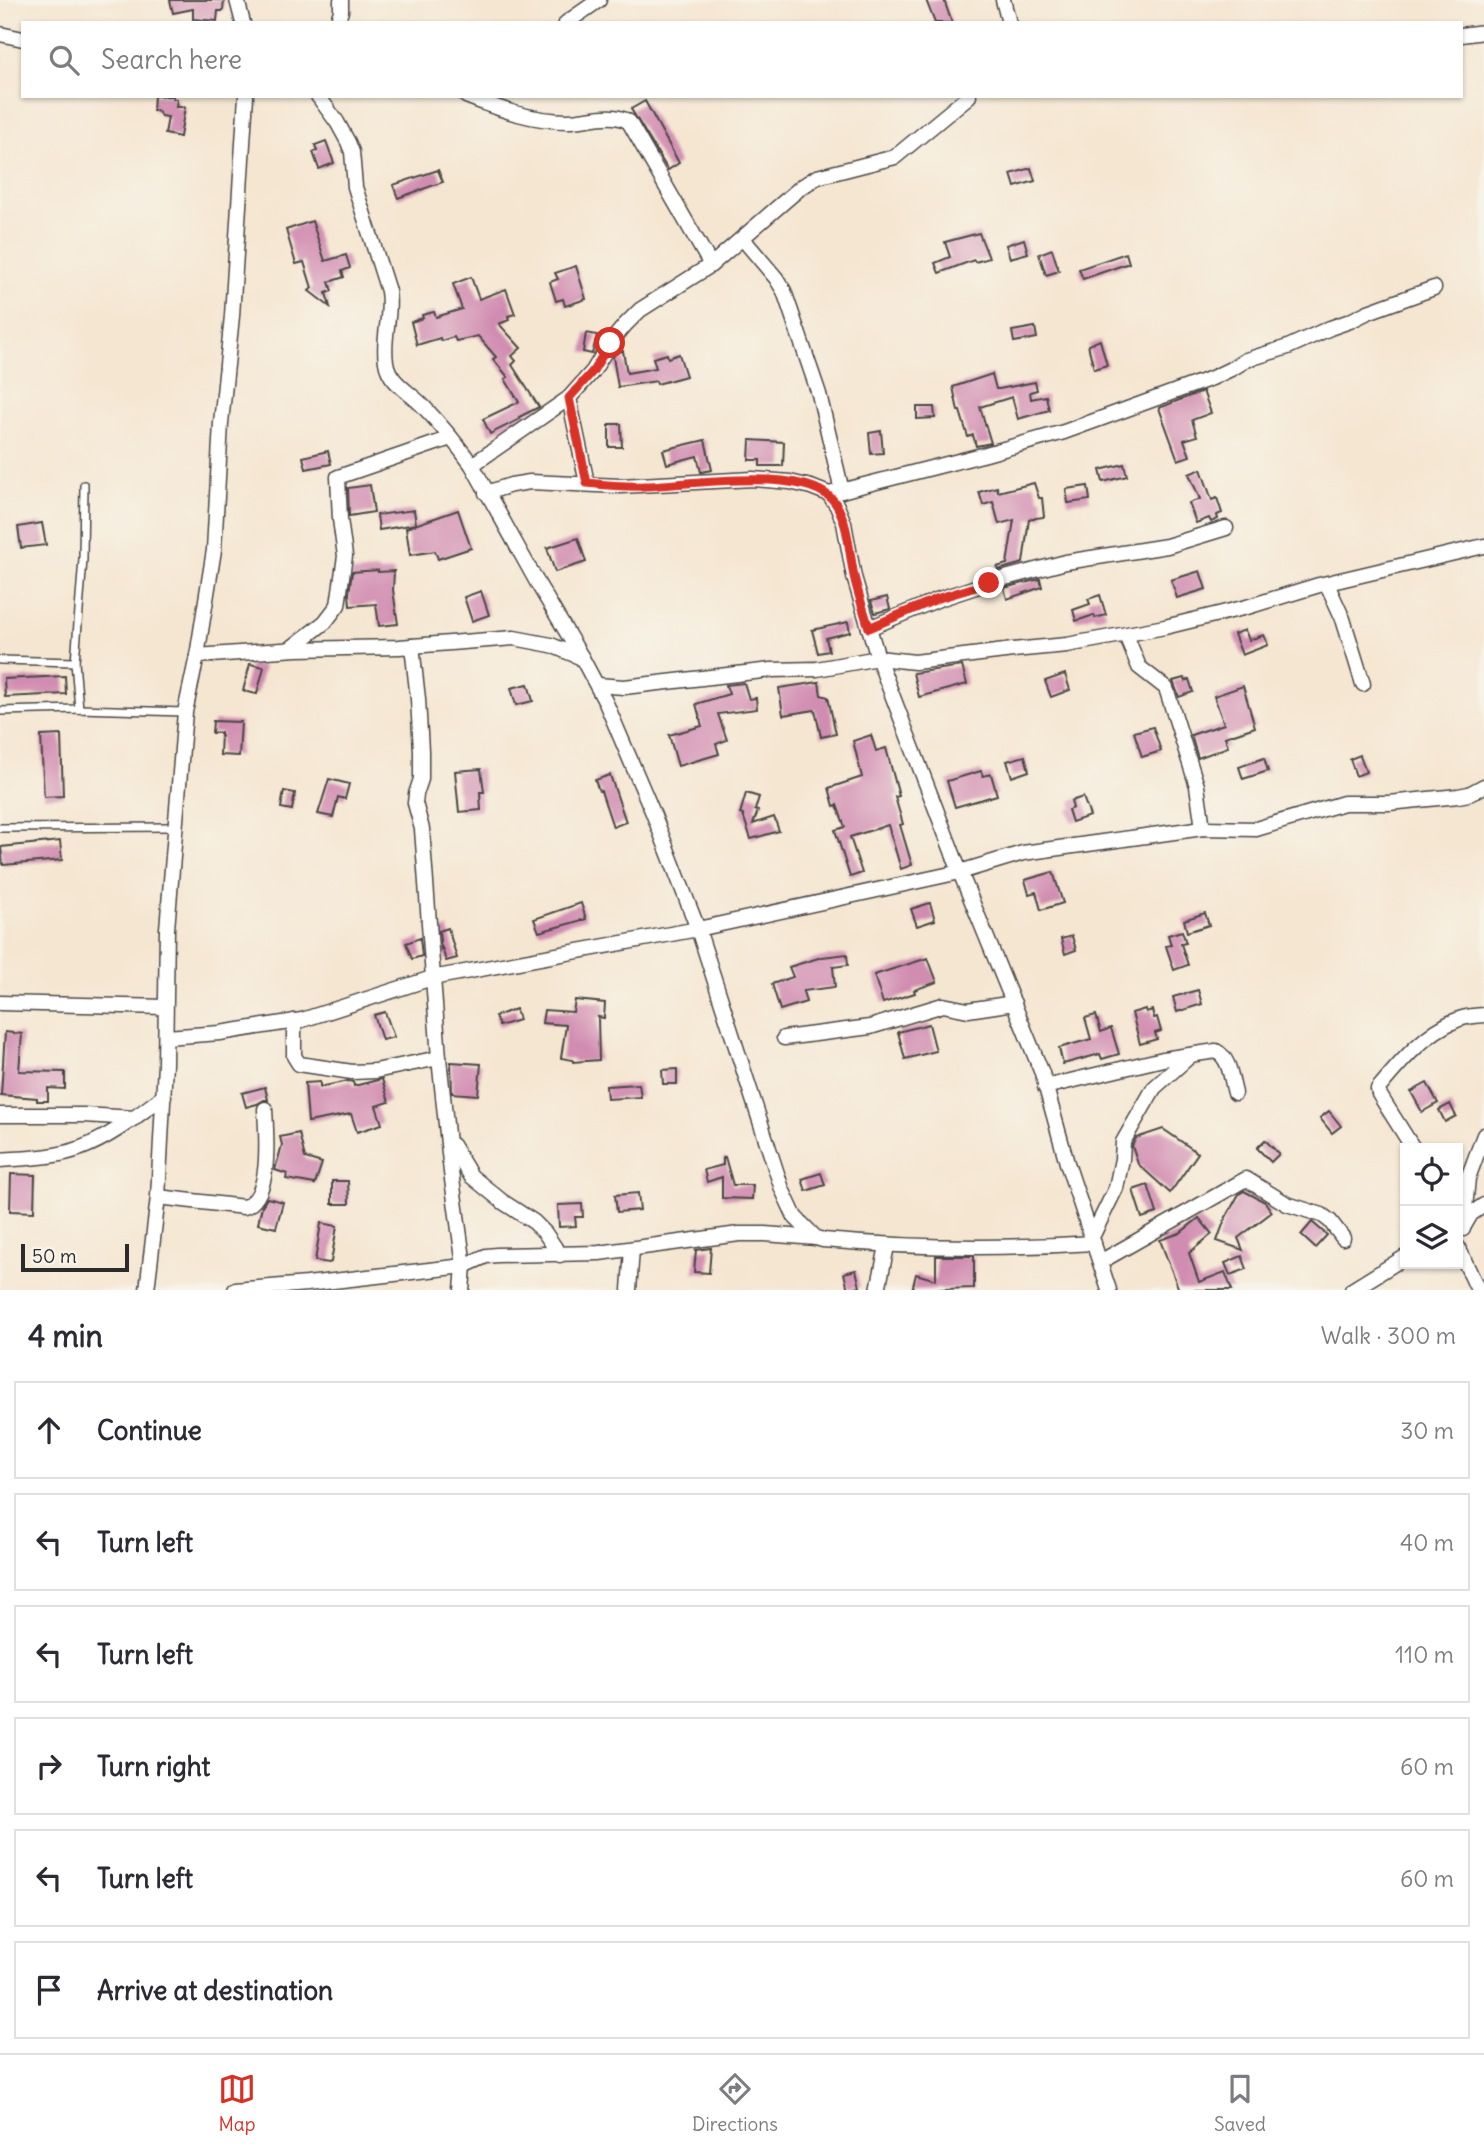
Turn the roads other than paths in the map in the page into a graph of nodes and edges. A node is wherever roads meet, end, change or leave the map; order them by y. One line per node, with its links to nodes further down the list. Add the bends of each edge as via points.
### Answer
1 (237, 0): 5 (street)
2 (341, 0): 6 (street)
3 (599, 0): 7 (street)
4 (1003, 0): 8 (street)
5 (242, 21)
6 (338, 21)
7 (569, 21)
8 (1008, 21)
9 (1484, 32): 11 (street)
10 (0, 34): 12 (street)
11 (1463, 35)
12 (21, 39)
13 (246, 98): 34 (street, via 214,550)
14 (319, 98): 21 (street, via 343,130 352,152 355,187 388,292 384,351 390,374)
15 (471, 98): 18 (street, via 538,119 617,117 629,122)
16 (968, 98): 17 (street, via 894,157 812,180)
17 (743, 239): 18 (street); 26 (street, via 781,284 820,394)
18 (710, 265): 20 (street, via 640,310)
19 (1434, 288): 26 (street, via 1064,432)
20 (569, 398): 22 (street); 23 (street)
21 (451, 438): 22 (street); 33 (street, via 338,477 345,556 338,605 325,622)
22 (472, 465): 25 (street)
23 (587, 483): 25 (street, via 530,482); 26 (street, via 647,486 753,479)
24 (85, 485): 38 (lane)
25 (486, 493): 35 (street)
26 (835, 493): 30 (street)
27 (1226, 528): 30 (street, via 1167,546 1066,562 994,582 939,598)
28 (1484, 546): 29 (street)
29 (1327, 584): 31 (street); 39 (street)
30 (869, 628): 36 (street)
31 (1126, 635): 36 (street, via 928,661); 47 (street, via 1139,667 1166,688 1197,786)
32 (412, 646): 33 (street); 35 (street, via 522,638); 50 (street, via 421,751 415,803 422,829)
33 (290, 649): 34 (street)
34 (197, 656): 43 (street)
35 (582, 658): 40 (street)
36 (878, 658): 40 (street, via 800,671 771,670 624,687); 48 (street)
37 (0, 660): 38 (lane)
38 (75, 662): 41 (lane)
39 (1363, 684)
40 (597, 685): 49 (street)
41 (79, 709): 42 (lane); 43 (lane)
42 (0, 711)
43 (185, 712): 45 (street)
44 (1484, 786): 47 (street, via 1458,796 1337,804 1256,829)
45 (175, 827): 46 (lane); 53 (street)
46 (0, 828)
47 (1203, 828): 48 (street, via 1023,853)
48 (960, 872): 49 (street); 52 (street)
49 (698, 929): 50 (street); 74 (street, via 782,1189 795,1217)
50 (432, 978): 55 (street); 59 (street)
51 (0, 1003): 53 (street)
52 (1014, 1003): 57 (street, via 968,1010 943,1005 870,1027); 60 (street)
53 (165, 1007): 56 (street)
54 (1484, 1015): 68 (street, via 1443,1026 1378,1089)
55 (294, 1021): 56 (street); 59 (street, via 294,1058 299,1064 352,1072)
56 (166, 1037): 62 (street)
57 (783, 1038)
58 (1192, 1054): 60 (street); 61 (street, via 1222,1054); 76 (street, via 1154,1088 1123,1142 1116,1188)
59 (439, 1058): 67 (street)
60 (1045, 1087): 76 (street)
61 (1235, 1093)
62 (164, 1096): 65 (street); 70 (street)
63 (265, 1109): 70 (street, via 266,1161 251,1204)
64 (0, 1115): 65 (street)
65 (135, 1118): 69 (street, via 81,1148 54,1156)
66 (1484, 1135): 72 (street, via 1468,1178)
67 (447, 1137): 79 (street, via 471,1176 534,1222); 82 (street)
68 (1410, 1143)
69 (0, 1160)
70 (158, 1197): 84 (street)
71 (1484, 1205): 73 (street, via 1471,1214)
72 (1463, 1214)
73 (1463, 1229)
74 (816, 1238): 77 (street); 78 (street, via 739,1234)
75 (1343, 1238): 83 (street, via 1322,1215 1287,1204 1246,1179)
76 (1093, 1240): 77 (street, via 1047,1247); 83 (street)
77 (887, 1246): 88 (street)
78 (632, 1249): 79 (street); 87 (street)
79 (560, 1255): 82 (street, via 486,1256)
80 (1463, 1258): 91 (street)
81 (1400, 1260): 90 (street)
82 (464, 1266): 85 (street); 86 (street)
83 (1104, 1276): 89 (street)
84 (147, 1290)
85 (235, 1290)
86 (462, 1290)
87 (629, 1290)
88 (878, 1290)
89 (1097, 1290)
90 (1352, 1290)
91 (1478, 1290)

